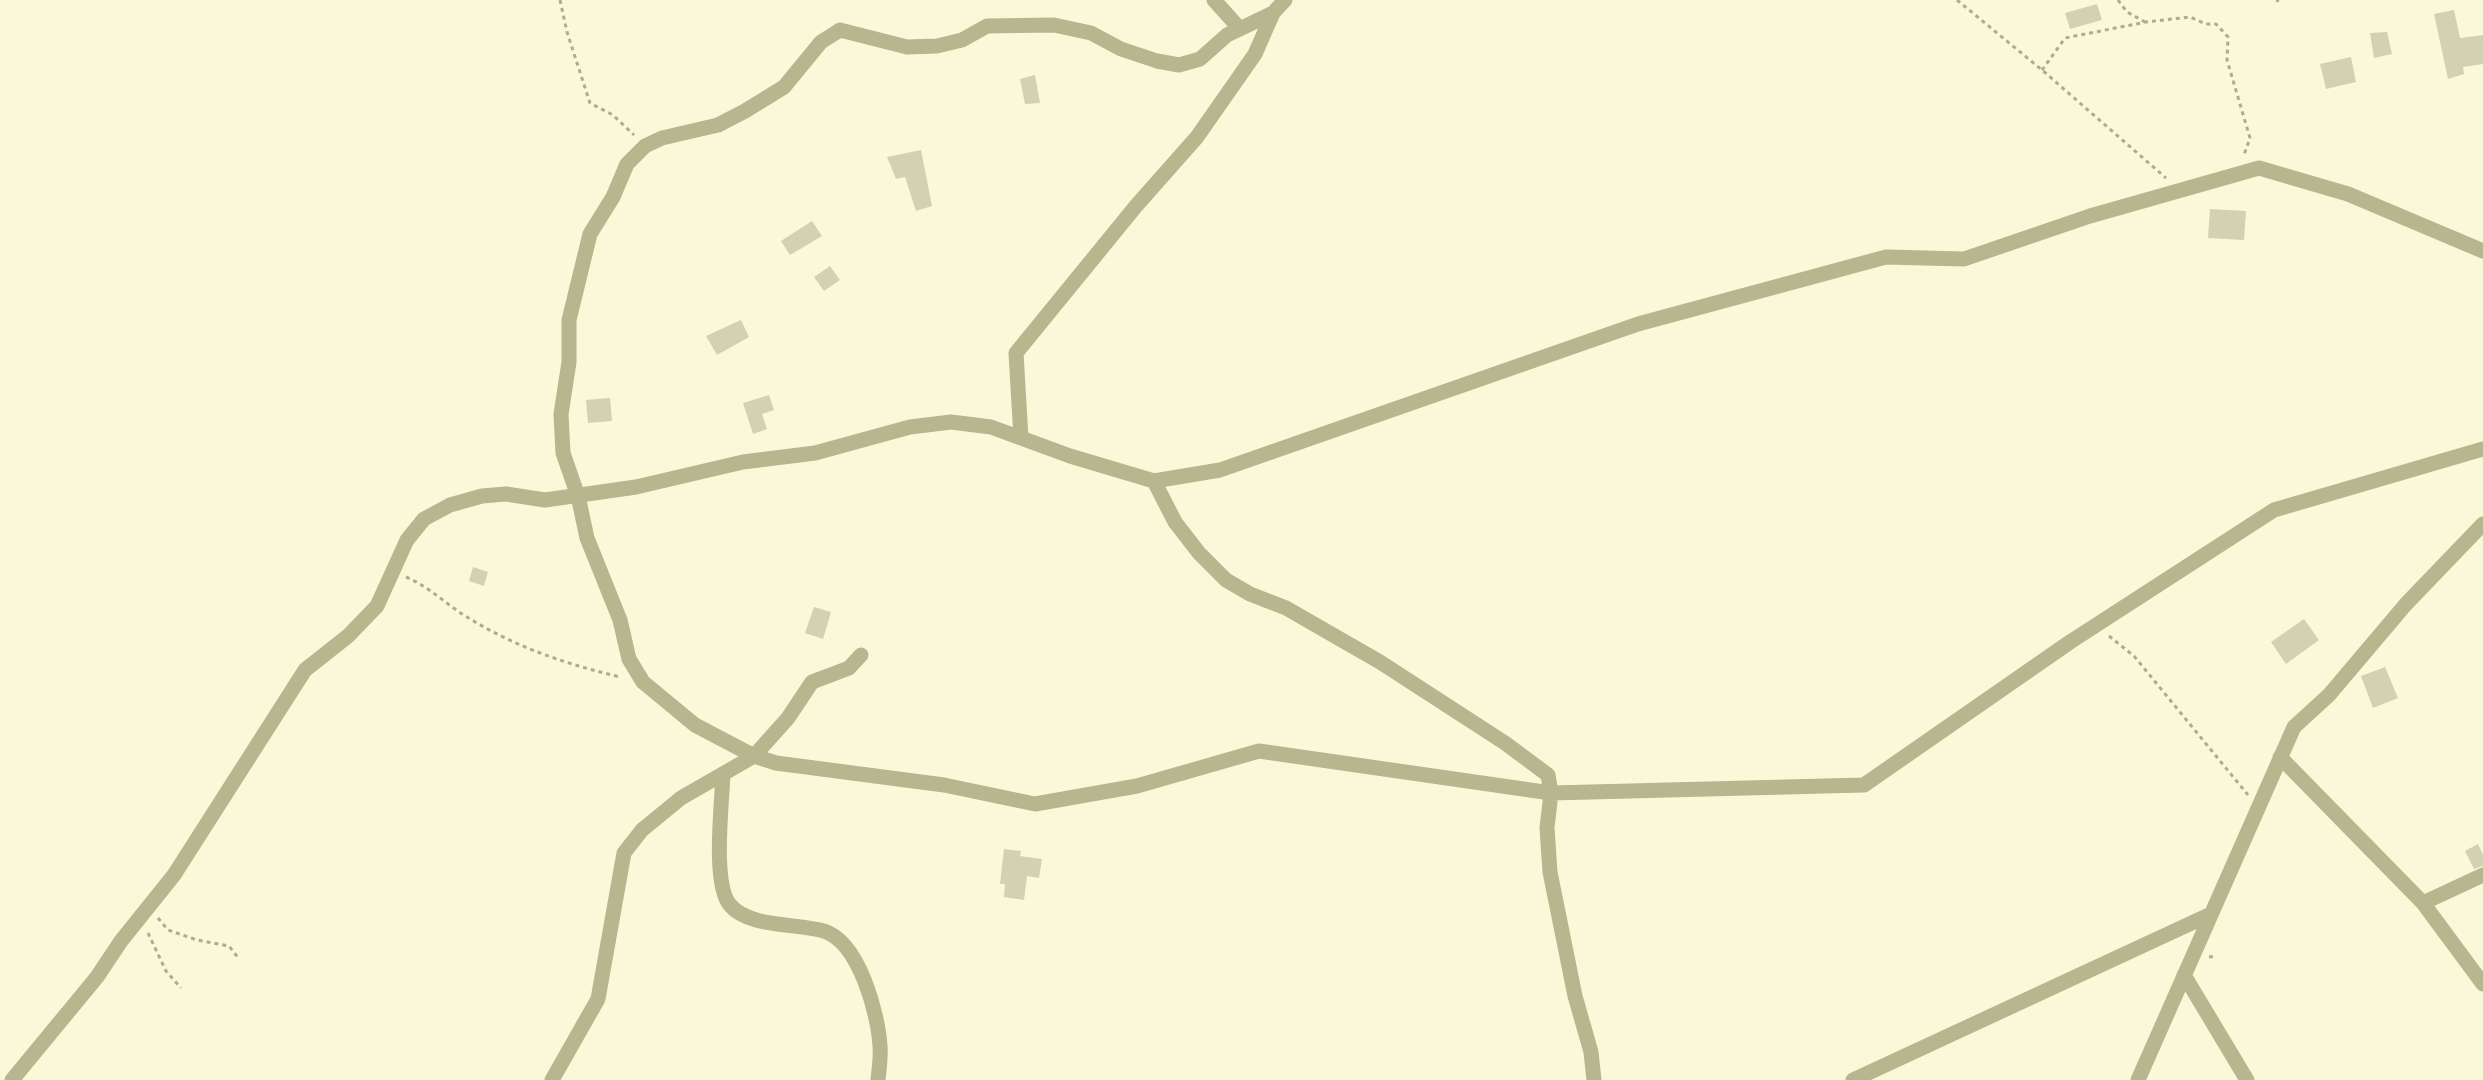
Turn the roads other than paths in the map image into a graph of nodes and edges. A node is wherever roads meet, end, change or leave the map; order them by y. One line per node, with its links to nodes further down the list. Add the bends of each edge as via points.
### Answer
1 (1214, 0): 4 (street)
2 (1285, 0): 3 (street)
3 (1273, 13): 4 (street); 6 (street, via 1255,54 1197,137 1016,352)
4 (1240, 29): 9 (street, via 1227,35 1200,60 1179,65 1121,48 1091,33 1054,25 987,26 962,40 937,46 907,47 840,30 820,42 784,87 745,111 718,125 662,138 645,146 627,164 613,197 590,234 569,320 563,453)
5 (2483, 251): 8 (street, via 2348,194 2259,168 2090,216 1964,259 1886,257 1638,324 1220,470)
6 (1021, 438): 8 (street); 9 (street, via 991,427 950,422 910,427 815,453 743,462 636,487)
7 (2483, 450): 15 (street, via 2274,510 2095,625 1864,785)
8 (1154, 481): 15 (street, via 1174,522 1226,580 1250,594 1286,608 1380,662 1505,743 1548,775)
9 (578, 496): 12 (street, via 587,538 620,620 629,659 643,682 695,725); 21 (street, via 545,500 506,494 482,496 450,505 424,519 407,540 377,606 348,636 305,670 174,875 97,977)
10 (2483, 524): 13 (street, via 2406,604 2329,695 2294,727)
11 (861, 655): 12 (street, via 849,668 812,682 788,718)
12 (754, 756): 14 (street); 15 (street, via 776,763 944,785 1035,804 1136,786 1259,750)
13 (2280, 757): 17 (street); 18 (street)
14 (723, 774): 22 (street, via 675,803 642,830 624,853 598,999); 23 (street, via 720,875 729,905 742,915 824,932 839,940 855,961 874,1005 880,1047)
15 (1551, 792): 24 (street, via 1547,828 1550,872 1575,996 1591,1052)
16 (2483, 875): 17 (street)
17 (2423, 903): 20 (street)
18 (2211, 914): 19 (street); 25 (street)
19 (2184, 975): 26 (street); 27 (street)
20 (2483, 984)
21 (12, 1080)
22 (552, 1080)
23 (878, 1080)
24 (1594, 1080)
25 (1853, 1080)
26 (2138, 1080)
27 (2247, 1080)

